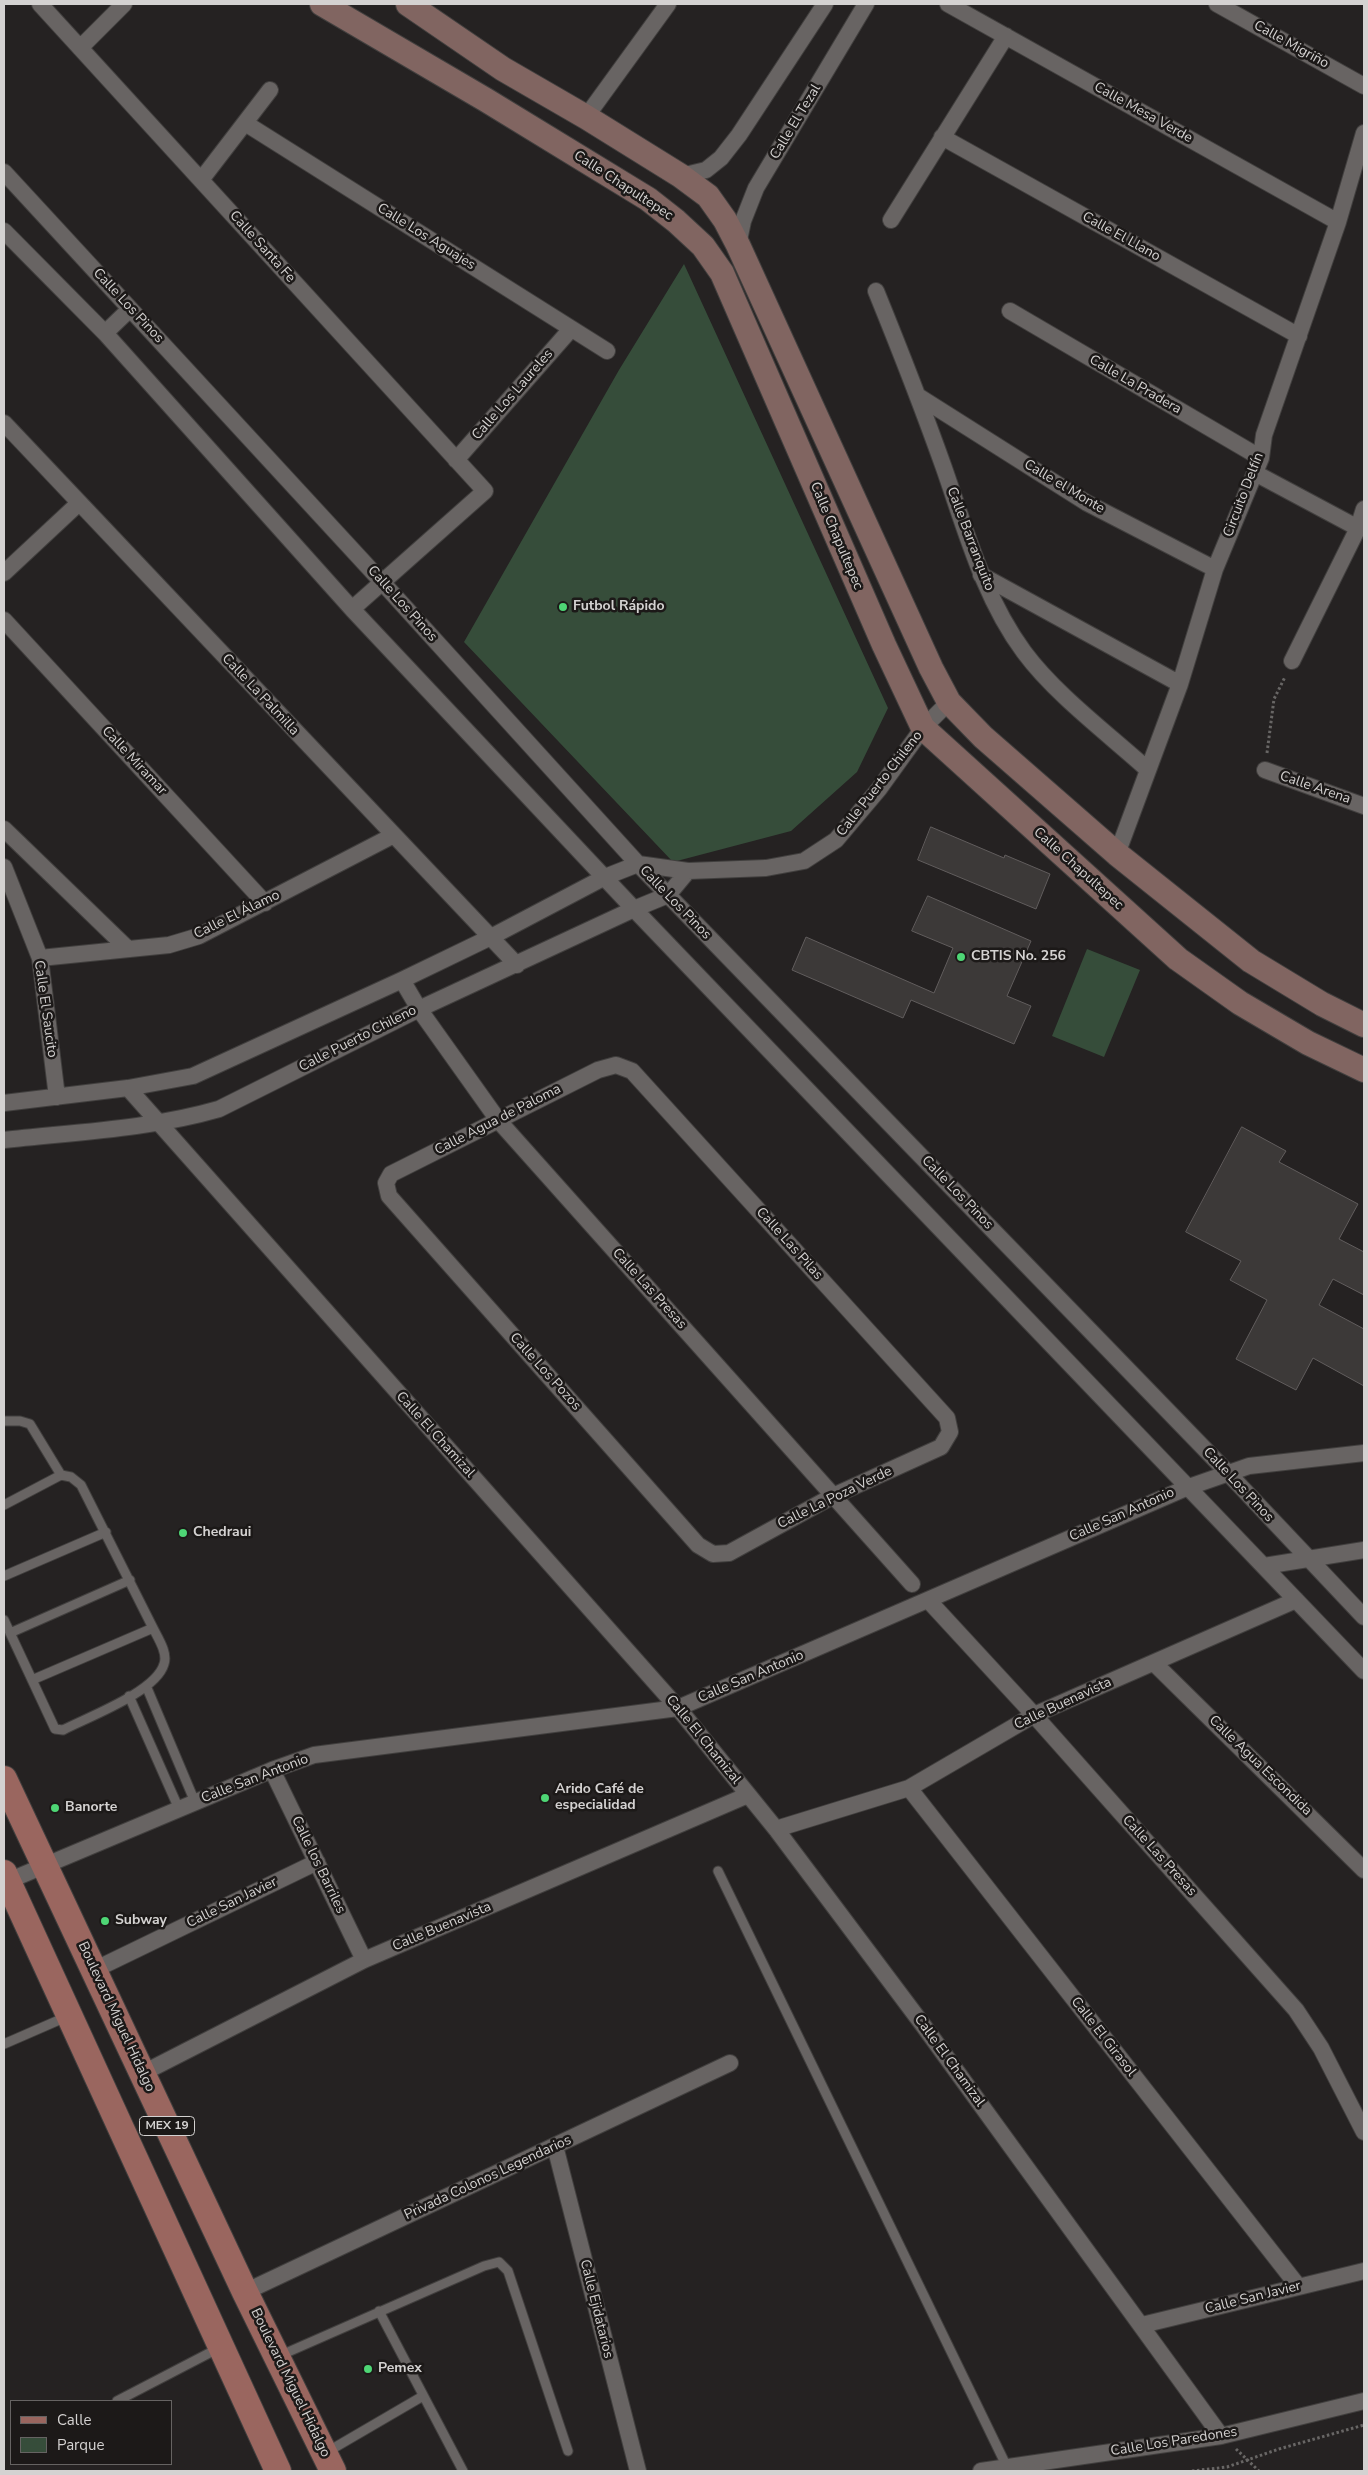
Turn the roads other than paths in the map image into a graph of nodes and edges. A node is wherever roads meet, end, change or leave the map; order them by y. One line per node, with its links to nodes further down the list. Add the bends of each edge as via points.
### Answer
1 (40, 4): 11 (street, Calle Santa Fe)
2 (124, 4): 11 (street)
3 (322, 4): 16 (street, Calle Chapultepec)
4 (408, 4): 14 (street, via 503,69)
5 (667, 4): 15 (street)
6 (825, 4): 21 (street, via 721,158 706,170)
7 (866, 4): 26 (street, Calle El Tezal, via 756,188)
8 (948, 4): 10 (street, Calle Mesa Verde)
9 (1217, 4): 12 (street, Calle Migriño)
10 (1006, 36): 19 (street); 24 (street, Calle Mesa Verde)
11 (80, 48): 22 (street, Calle Santa Fe)
12 (1364, 86)
13 (270, 90): 17 (street)
14 (546, 93): 15 (street); 16 (street, via 519,90 507,97 507,103)
15 (586, 117): 21 (street)
16 (521, 121): 50 (street, Calle Chapultepec, via 648,199 676,220 702,246 722,273)
17 (245, 123): 22 (street); 30 (street, Calle Los Aguajes)
18 (1364, 133): 24 (street, Circuito Delfín)
19 (942, 137): 23 (street); 32 (street, Calle El Llano)
20 (4, 172): 28 (street, Calle Los Pinos)
21 (681, 176): 26 (street, via 708,196)
22 (201, 180): 36 (street, Calle Santa Fe)
23 (891, 220)
24 (1338, 222): 32 (street, Circuito Delfín)
25 (4, 231): 31 (street)
26 (738, 245): 49 (street, via 930,668)
27 (876, 291): 34 (street, Calle Barranquito)
28 (130, 309): 31 (street); 44 (street, Calle Los Pinos)
29 (1010, 311): 37 (street, Calle La Pradera)
30 (571, 329): 33 (street, Calle Los Aguajes); 36 (street, Calle Los Laureles)
31 (105, 333): 45 (street)
32 (1300, 336): 37 (street, Circuito Delfín, via 1264,435)
33 (607, 352)
34 (918, 396): 41 (street, Calle el Monte, via 1087,503); 43 (street, Calle Barranquito)
35 (4, 424): 38 (street, Calle La Palmilla)
36 (456, 460): 44 (street, Calle Santa Fe, via 485,491)
37 (1258, 466): 40 (street, Calle La Pradera); 41 (street, Circuito Delfín)
38 (79, 503): 42 (street); 55 (street, Calle La Palmilla)
39 (1364, 509): 40 (street)
40 (1358, 528): 47 (street)
41 (1215, 569): 48 (street, Circuito Delfín)
42 (4, 573)
43 (981, 575): 48 (street); 51 (street, Calle Barranquito, via 1023,651 1044,677)
44 (382, 582): 45 (street); 57 (street, Calle Los Pinos)
45 (352, 609): 60 (street)
46 (4, 620): 62 (street, Calle Miramar)
47 (1292, 661)
48 (1180, 684): 51 (street, Circuito Delfín)
49 (949, 702): 50 (street, Calle Puerto Chileno); 56 (street, via 983,737)
50 (923, 728): 59 (street, Calle Puerto Chileno, via 879,789 836,840 804,861 766,868); 72 (street, Calle Chapultepec, via 1178,959 1240,1003 1308,1043)
51 (1147, 769): 56 (street, Circuito Delfín)
52 (1265, 770): 53 (street, Calle Arena)
53 (1364, 806)
54 (4, 829): 65 (street)
55 (392, 836): 62 (street, Calle El Álamo); 64 (street, Calle La Palmilla)
56 (1117, 854): 70 (street, via 1251,961)
57 (638, 864): 59 (street, Calle Puerto Chileno); 60 (street, Calle Puerto Chileno); 61 (street, Calle Los Pinos)
58 (4, 867): 66 (street, Calle El Saucito)
59 (688, 871): 61 (street, Calle Puerto Chileno)
60 (605, 877): 63 (street); 64 (street, Calle Puerto Chileno)
61 (668, 895): 63 (street, Calle Puerto Chileno); 83 (street, Calle Los Pinos)
62 (265, 903): 65 (street, Calle El Álamo, via 199,936 169,945)
63 (634, 909): 67 (street, Calle Puerto Chileno); 85 (street)
64 (491, 938): 67 (street, Calle La Palmilla); 68 (street, Calle Puerto Chileno)
65 (128, 949): 66 (street, Calle El Álamo)
66 (40, 958): 74 (street, Calle El Saucito)
67 (517, 965): 69 (street, Calle Puerto Chileno)
68 (402, 980): 69 (street, Calle Las Presas); 73 (street, Calle Puerto Chileno, via 193,1076)
69 (419, 1009): 76 (street, Calle Las Presas); 77 (street, Calle Puerto Chileno, via 219,1109)
70 (1364, 1025)
71 (616, 1065): 76 (street, Calle Agua de Paloma, via 598,1070); 81 (street, Calle Las Pilas, via 632,1071 947,1418)
72 (1364, 1070)
73 (128, 1088): 74 (street, Calle Puerto Chileno); 77 (street, Calle El Chamizal)
74 (57, 1097): 75 (street, Calle Puerto Chileno)
75 (4, 1103)
76 (498, 1120): 79 (street, Calle Agua de Paloma, via 391,1174); 86 (street, Calle Las Presas)
77 (158, 1123): 78 (street, Calle Puerto Chileno); 107 (street, Calle El Chamizal)
78 (4, 1140)
79 (386, 1183): 90 (street, Calle Los Pozos, via 390,1196 698,1545)
80 (4, 1421): 84 (lane, via 30,1424)
81 (950, 1432): 86 (street, Calle La Poza Verde, via 941,1447)
82 (1364, 1453): 83 (street, Calle San Antonio, via 1259,1464)
83 (1227, 1472): 85 (street, Calle San Antonio); 91 (street, Calle Los Pinos)
84 (61, 1475): 87 (lane); 88 (lane, via 71,1477 81,1485)
85 (1186, 1488): 92 (street); 96 (street, Calle San Antonio)
86 (833, 1496): 90 (street, Calle La Poza Verde, via 729,1553); 95 (street, Calle Las Presas)
87 (4, 1505)
88 (106, 1532): 93 (lane); 94 (lane)
89 (1364, 1550): 91 (street)
90 (712, 1554)
91 (1306, 1558): 92 (street); 98 (street, Calle Los Pinos)
92 (1264, 1566): 97 (street)
93 (4, 1576)
94 (130, 1580): 100 (lane); 101 (lane)
95 (912, 1584)
96 (928, 1600): 107 (street, Calle San Antonio); 108 (street, Calle Las Presas)
97 (1296, 1600): 102 (street, Calle Buenavista); 103 (street)
98 (1364, 1617)
99 (4, 1620): 101 (lane)
100 (154, 1628): 104 (lane); 105 (lane, via 164,1651 165,1664)
101 (10, 1633): 104 (lane)
102 (1154, 1663): 108 (street, Calle Buenavista); 118 (street, Calle Agua Escondida)
103 (1364, 1671)
104 (32, 1680): 106 (lane, via 55,1729 63,1730)
105 (147, 1688): 106 (lane); 113 (lane)
106 (129, 1696): 114 (lane)
107 (678, 1708): 109 (street, Calle San Antonio, via 314,1755); 112 (street, Calle El Chamizal)
108 (1034, 1715): 111 (street, Calle Buenavista); 127 (street, Calle Las Presas, via 1296,2010 1321,2048)
109 (272, 1770): 113 (street, Calle San Antonio); 116 (street, Calle los Barriles)
110 (4, 1780): 117 (main road, Boulevard Miguel Hidalgo / MEX 19)
111 (909, 1788): 115 (street, Calle Buenavista); 130 (street, Calle El Girasol)
112 (748, 1795): 115 (street, Calle El Chamizal); 121 (street, Calle Buenavista)
113 (195, 1802): 114 (street, Calle San Antonio)
114 (179, 1809): 117 (street, Calle San Antonio)
115 (776, 1829): 133 (street, Calle El Chamizal)
116 (317, 1862): 121 (street, Calle los Barriles); 122 (street, Calle San Javier)
117 (44, 1866): 120 (street, Calle San Antonio); 122 (main road, Boulevard Miguel Hidalgo / MEX 19)
118 (1364, 1870)
119 (718, 1871): 142 (lane)
120 (6, 1877): 123 (main road, MEX 19)
121 (364, 1960): 126 (street, Calle Buenavista)
122 (94, 1970): 126 (main road, Boulevard Miguel Hidalgo / MEX 19)
123 (69, 2015): 124 (lane); 134 (main road, MEX 19)
124 (4, 2044)
125 (730, 2063): 128 (street, Privada Colonos Legendarios)
126 (142, 2073): 131 (main road, Boulevard Miguel Hidalgo / MEX 19)
127 (1364, 2132)
128 (555, 2146): 131 (street, Privada Colonos Legendarios); 145 (street, Calle Ejidatarios)
129 (1364, 2272): 130 (street, Calle San Javier)
130 (1298, 2286): 133 (street, Calle San Javier)
131 (245, 2292): 135 (main road, Boulevard Miguel Hidalgo / MEX 19)
132 (379, 2311): 135 (lane); 136 (lane); 140 (lane, via 499,2262 508,2271)
133 (1142, 2325): 139 (street, Calle El Chamizal)
134 (220, 2347): 137 (lane); 143 (main road, MEX 19)
135 (278, 2356): 141 (main road, Boulevard Miguel Hidalgo / MEX 19)
136 (423, 2396): 141 (lane); 144 (lane)
137 (119, 2400)
138 (1364, 2401): 139 (street, Calle Los Paredones)
139 (1221, 2436): 142 (street, Calle Los Paredones)
140 (568, 2451)
141 (328, 2462)
142 (1007, 2467): 146 (street, Calle Los Paredones)
143 (277, 2471)
144 (463, 2471)
145 (638, 2471)
146 (981, 2471)

